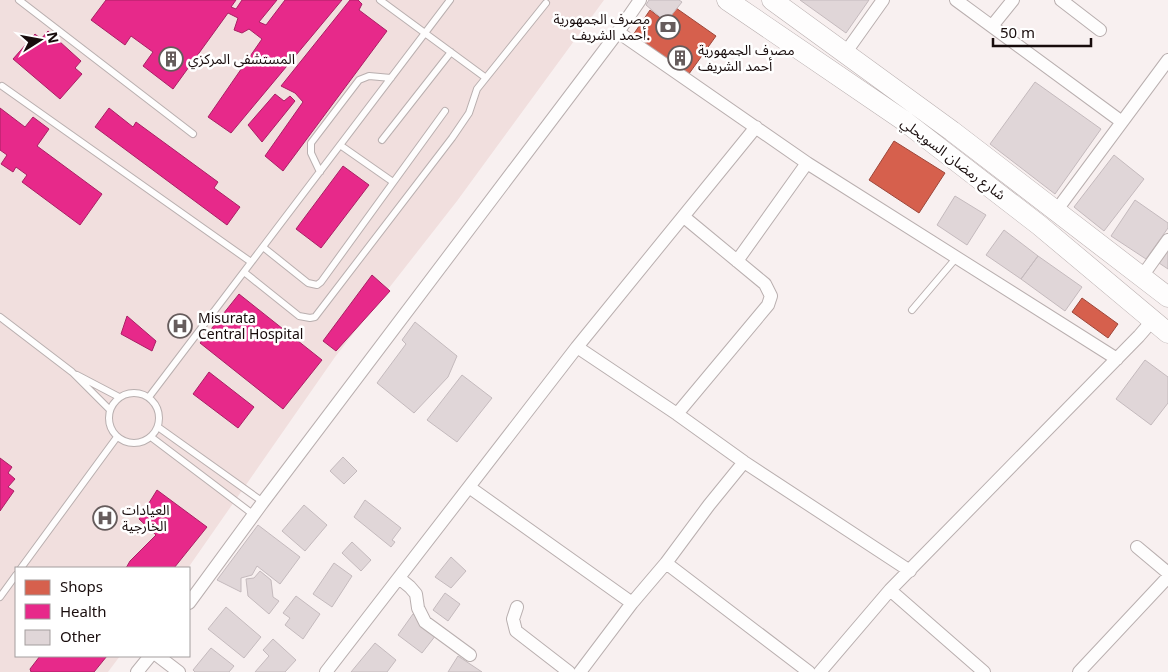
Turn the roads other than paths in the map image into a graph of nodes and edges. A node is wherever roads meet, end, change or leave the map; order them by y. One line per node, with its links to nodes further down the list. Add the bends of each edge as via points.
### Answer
1 (19, 0): 25 (lane)
2 (381, 0): 15 (lane)
3 (450, 0): 15 (lane)
4 (640, 0): 14 (street)
5 (727, 0): 43 (main road, شارع رمضان السويحلي, via 910,126 1038,225)
6 (772, 0): 17 (main road, شارع رمضان السويحلي)
7 (883, 0): 17 (street)
8 (956, 0): 12 (street)
9 (1013, 0): 12 (street)
10 (1061, 0): 13 (street)
11 (546, 3): 20 (lane)
12 (992, 26): 23 (street)
13 (1100, 30)
14 (618, 32): 24 (street); 57 (street)
15 (425, 33): 16 (lane); 19 (lane)
16 (451, 52): 20 (lane); 26 (lane)
17 (846, 52): 31 (main road, شارع رمضان السويحلي)
18 (1168, 60): 23 (street)
19 (391, 78): 27 (lane); 29 (lane, via 369,76 359,80 311,143 311,153)
20 (486, 78): 38 (lane, via 452,138 315,317 300,316)
21 (2, 86): 37 (lane)
22 (445, 111): 30 (lane)
23 (1122, 122): 31 (street)
24 (756, 127): 28 (street); 32 (street)
25 (193, 134)
26 (382, 140)
27 (340, 145): 29 (lane); 30 (lane)
28 (807, 163): 35 (street); 36 (street)
29 (320, 172): 34 (lane)
30 (393, 182): 34 (lane, via 321,282 308,283)
31 (1056, 211): 39 (main road, شارع رمضان السويحلي)
32 (684, 217): 36 (street); 45 (street)
33 (1168, 240): 39 (street)
34 (263, 247): 37 (lane)
35 (957, 257): 41 (lane); 46 (street)
36 (737, 261): 51 (street, via 765,284 771,300)
37 (252, 262): 38 (lane)
38 (244, 272): 48 (lane)
39 (1140, 275): 40 (main road, شارع رمضان السويحلي)
40 (1168, 298)
41 (912, 310)
42 (0, 317): 47 (lane)
43 (1152, 320): 44 (main road, شارع رمضان السويحلي); 46 (street)
44 (1168, 333)
45 (577, 347): 51 (street); 56 (street)
46 (1117, 359): 62 (street)
47 (72, 372): 49 (lane); 50 (lane)
48 (149, 397): 49 (lane, via 134,392); 52 (lane, via 159,411)
49 (119, 398): 50 (lane)
50 (110, 410): 53 (lane, via 110,424)
51 (677, 414): 55 (street)
52 (158, 427): 54 (lane); 57 (lane)
53 (117, 437): 54 (lane, via 138,443); 61 (lane)
54 (151, 437): 58 (lane)
55 (744, 462): 60 (street); 62 (street)
56 (468, 487): 65 (street); 69 (street)
57 (263, 502): 58 (street)
58 (254, 515): 68 (street)
59 (1137, 547): 63 (street)
60 (666, 563): 69 (street); 79 (street)
61 (22, 567)
62 (910, 571): 66 (street)
63 (1168, 575): 82 (street)
64 (15, 576): 67 (lane)
65 (398, 578): 71 (street, via 416,594 425,622); 76 (street)
66 (890, 590): 80 (street); 81 (street)
67 (0, 597)
68 (190, 602)
69 (632, 603): 78 (street)
70 (517, 607): 77 (street, via 513,619 516,631)
71 (470, 655)
72 (149, 657): 74 (street)
73 (159, 657): 75 (street)
74 (137, 672)
75 (179, 672)
76 (326, 672)
77 (569, 672)
78 (580, 672)
79 (809, 672)
80 (820, 672)
81 (984, 672)
82 (1078, 672)

